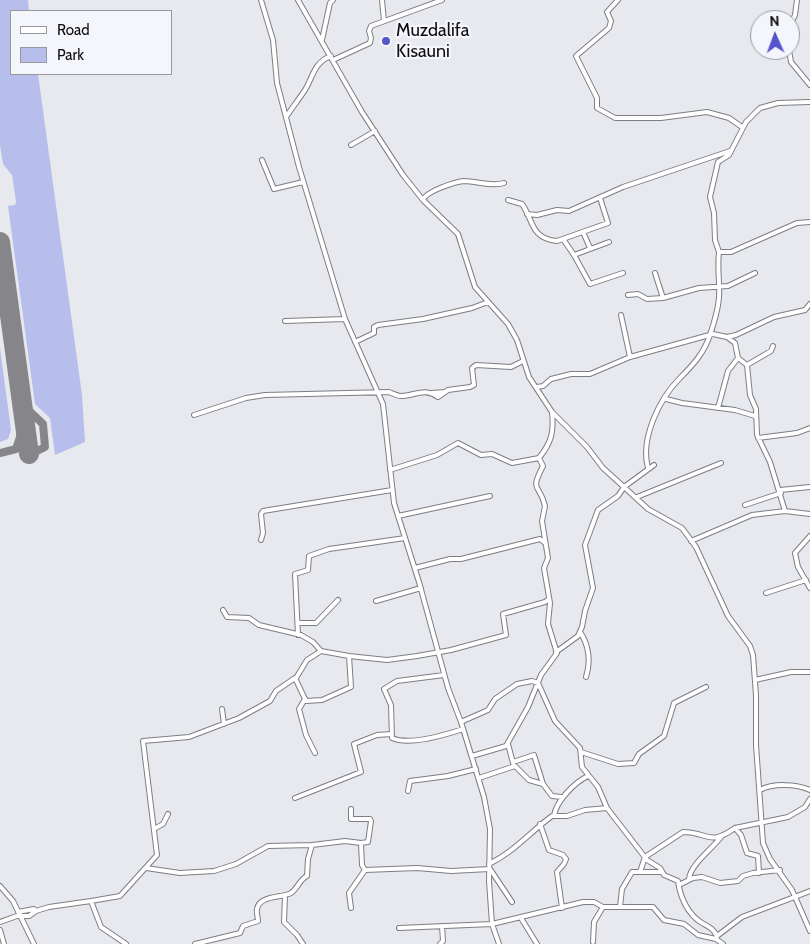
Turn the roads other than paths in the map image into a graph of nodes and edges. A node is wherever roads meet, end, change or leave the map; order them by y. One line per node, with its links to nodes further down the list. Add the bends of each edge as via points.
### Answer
1 (261, 0): 13 (street, via 273,40 277,83)
2 (298, 0): 8 (street)
3 (333, 0): 8 (street)
4 (382, 0): 7 (street)
5 (442, 0): 7 (street)
6 (618, 0): 14 (street, via 607,12 611,22 609,28 576,56 597,98 597,108 610,116 622,118 661,118 707,112 729,118)
7 (384, 21): 9 (street, via 370,27 371,40 368,44)
8 (322, 40): 9 (street)
9 (332, 58): 13 (street, via 324,60 314,70 306,88); 15 (street)
10 (791, 60): 11 (street)
11 (810, 85)
12 (810, 102): 14 (street, via 778,103 760,108)
13 (285, 117): 19 (street)
14 (742, 127): 17 (street)
15 (375, 131): 16 (street); 22 (street, via 402,175)
16 (350, 145)
17 (730, 151): 21 (street, via 623,187); 30 (street, via 718,162 710,192)
18 (262, 160): 19 (street, via 274,189)
19 (303, 182): 41 (street)
20 (504, 183): 22 (street, via 462,181 427,193)
21 (600, 198): 24 (street, via 569,211); 26 (street, via 608,223)
22 (423, 200): 38 (street, via 458,234 475,288)
23 (508, 200): 24 (street, via 522,204)
24 (527, 214): 27 (street, via 530,224 543,237)
25 (810, 222): 30 (street, via 797,223 730,252)
26 (583, 232): 27 (street); 29 (street)
27 (562, 239): 31 (street)
28 (609, 242): 29 (street)
29 (590, 248): 31 (street)
30 (719, 252): 35 (street)
31 (574, 255): 32 (street, via 590,284)
32 (623, 273)
33 (655, 273): 37 (street)
34 (755, 273): 35 (street)
35 (718, 288): 37 (street, via 699,288); 43 (street, via 717,310)
36 (628, 295): 37 (street)
37 (663, 298)
38 (488, 302): 45 (street, via 448,314 378,325 374,327 374,333); 49 (street, via 508,324)
39 (810, 304): 44 (street, via 805,310 774,317)
40 (621, 315): 47 (street)
41 (345, 319): 42 (street); 45 (street)
42 (285, 321)
43 (710, 335): 44 (street); 47 (street); 53 (street, via 702,354)
44 (728, 337): 48 (street, via 735,343 740,355)
45 (355, 342): 52 (street)
46 (773, 346): 50 (street, via 771,351)
47 (630, 357): 51 (street, via 590,374 571,374)
48 (738, 358): 50 (street); 54 (street, via 728,371)
49 (523, 361): 51 (street); 52 (street, via 511,367 476,365 472,368 474,385 445,392 438,397 432,393 411,392 402,396)
50 (747, 365): 57 (street)
51 (536, 387): 55 (street)
52 (378, 392): 56 (street, via 265,394); 64 (street, via 383,404)
53 (666, 399): 54 (street); 63 (street, via 645,442)
54 (718, 408): 57 (street)
55 (552, 412): 60 (street, via 554,427 550,445); 65 (street)
56 (194, 415)
57 (755, 416): 59 (street)
58 (810, 428): 59 (street)
59 (758, 438): 68 (street)
60 (539, 458): 64 (street, via 512,463 492,454 481,455 462,448 458,443 437,455); 79 (street, via 543,466 535,487 545,506 542,520)
61 (721, 463): 70 (street)
62 (654, 465): 63 (street)
63 (648, 468): 65 (street)
64 (390, 470): 67 (street)
65 (624, 487): 70 (street); 90 (street, via 618,496 598,510 585,545 593,591)
66 (810, 487): 68 (street)
67 (392, 490): 74 (street); 77 (street, via 263,511)
68 (780, 492): 71 (street); 72 (street)
69 (490, 496): 74 (street)
70 (637, 498): 78 (street, via 648,509 676,523)
71 (746, 506)
72 (786, 511): 73 (street); 78 (street, via 740,518)
73 (810, 514)
74 (398, 516): 76 (street)
75 (810, 536): 81 (street, via 794,553 798,567)
76 (405, 538): 80 (street); 89 (street, via 328,549 310,555 308,570 296,574)
77 (261, 540)
78 (691, 541): 100 (street, via 728,616 750,646)
79 (545, 543): 80 (street, via 540,539); 85 (street, via 548,558 544,575)
80 (415, 568): 82 (street)
81 (807, 578): 83 (street); 84 (street)
82 (421, 588): 87 (street); 93 (street)
83 (810, 588)
84 (766, 593)
85 (549, 599): 93 (street, via 503,614 506,635); 94 (street, via 548,630)
86 (338, 600): 89 (street, via 316,623)
87 (376, 601)
88 (223, 610): 91 (street, via 227,616 243,618 247,623)
89 (298, 623): 91 (street)
90 (580, 632): 94 (street); 98 (street, via 588,648)
91 (298, 635): 92 (street, via 313,642)
92 (321, 652): 95 (street); 99 (street, via 307,660)
93 (438, 652): 95 (street, via 387,660); 97 (street)
94 (556, 652): 101 (street)
95 (349, 656): 103 (street, via 351,687 313,702)
96 (810, 672): 100 (street, via 791,672)
97 (444, 676): 105 (street); 108 (street, via 397,681 384,689 390,705)
98 (586, 677)
99 (296, 678): 103 (street); 106 (street, via 276,691 270,701)
100 (754, 680): 119 (street)
101 (538, 683): 105 (street, via 517,684 495,700 488,710); 109 (street); 111 (street, via 550,714 577,742)
102 (706, 687): 111 (street, via 674,703 664,736 639,754 634,763 618,764)
103 (305, 699): 110 (street, via 299,708 306,735)
104 (222, 709): 106 (street)
105 (461, 722): 107 (street)
106 (224, 724): 133 (street, via 189,737 143,741)
107 (463, 729): 108 (street, via 422,740 397,740); 112 (street)
108 (391, 734): 123 (street, via 354,744 362,772)
109 (508, 744): 112 (street); 113 (street)
110 (315, 752)
111 (581, 752): 116 (street, via 582,767)
112 (472, 756): 115 (street)
113 (513, 762): 114 (street); 118 (street, via 534,755)
114 (515, 766): 117 (street); 118 (street, via 529,780)
115 (476, 769): 117 (street); 121 (street, via 410,781)
116 (588, 776): 122 (street); 126 (street, via 598,786)
117 (479, 778): 138 (street, via 490,828)
118 (543, 784): 122 (street, via 550,794)
119 (760, 790): 120 (street, via 791,784); 130 (street)
120 (810, 790)
121 (408, 791)
122 (562, 797): 129 (street)
123 (295, 798)
124 (810, 800): 125 (street)
125 (808, 807): 130 (street, via 788,817)
126 (607, 808): 129 (street); 137 (street)
127 (351, 809): 135 (street, via 351,819 372,821 368,842)
128 (168, 814): 133 (street, via 163,824)
129 (554, 816): 131 (street)
130 (762, 821): 132 (street); 141 (street, via 766,851)
131 (540, 824): 138 (street, via 516,848); 156 (street, via 549,850 566,859 557,872)
132 (735, 828): 134 (street); 144 (street, via 747,853 758,856)
133 (154, 829): 139 (street, via 157,855)
134 (721, 837): 137 (street, via 707,838 683,832); 145 (street, via 693,866)
135 (361, 843): 136 (street, via 345,841); 140 (street)
136 (312, 845): 139 (street, via 268,846 236,864 214,871 180,873); 149 (street, via 307,876)
137 (645, 857): 142 (street); 143 (street)
138 (489, 867): 140 (street, via 451,872 417,868); 152 (street); 161 (street)
139 (146, 868): 151 (street, via 120,896)
140 (365, 870): 155 (street, via 349,893)
141 (780, 870): 144 (street); 150 (street)
142 (640, 872): 143 (street); 154 (street, via 632,872 622,889)
143 (662, 872): 146 (street, via 678,881)
144 (759, 873): 145 (street, via 720,883 702,878)
145 (689, 879): 146 (street)
146 (678, 885): 166 (street, via 686,906)
147 (0, 886): 158 (street, via 13,901)
148 (810, 891): 150 (street)
149 (285, 896): 171 (street, via 274,896 260,903 256,909 258,920 243,926 240,933); 172 (street, via 284,922)
150 (796, 896): 165 (street); 166 (street, via 742,917)
151 (91, 902): 157 (street); 170 (street, via 101,927)
152 (512, 902)
153 (603, 907): 154 (street); 156 (street, via 594,902 583,902); 167 (street, via 594,922)
154 (620, 907): 166 (street, via 653,907 664,920 684,924 698,935)
155 (351, 908)
156 (562, 908): 159 (street)
157 (36, 911): 158 (street, via 29,916); 158 (street)
158 (19, 915): 160 (street); 169 (street)
159 (521, 918): 161 (street); 175 (street)
160 (0, 922)
161 (492, 924): 162 (street); 174 (street)
162 (442, 926): 163 (street); 173 (street, via 443,941)
163 (399, 928)
164 (0, 930): 168 (street)
165 (810, 931)
166 (718, 936): 176 (street)
167 (593, 942)
168 (4, 944)
169 (34, 944)
170 (126, 944)
171 (195, 944)
172 (303, 944)
173 (440, 944)
174 (499, 944)
175 (537, 944)
176 (723, 944)

